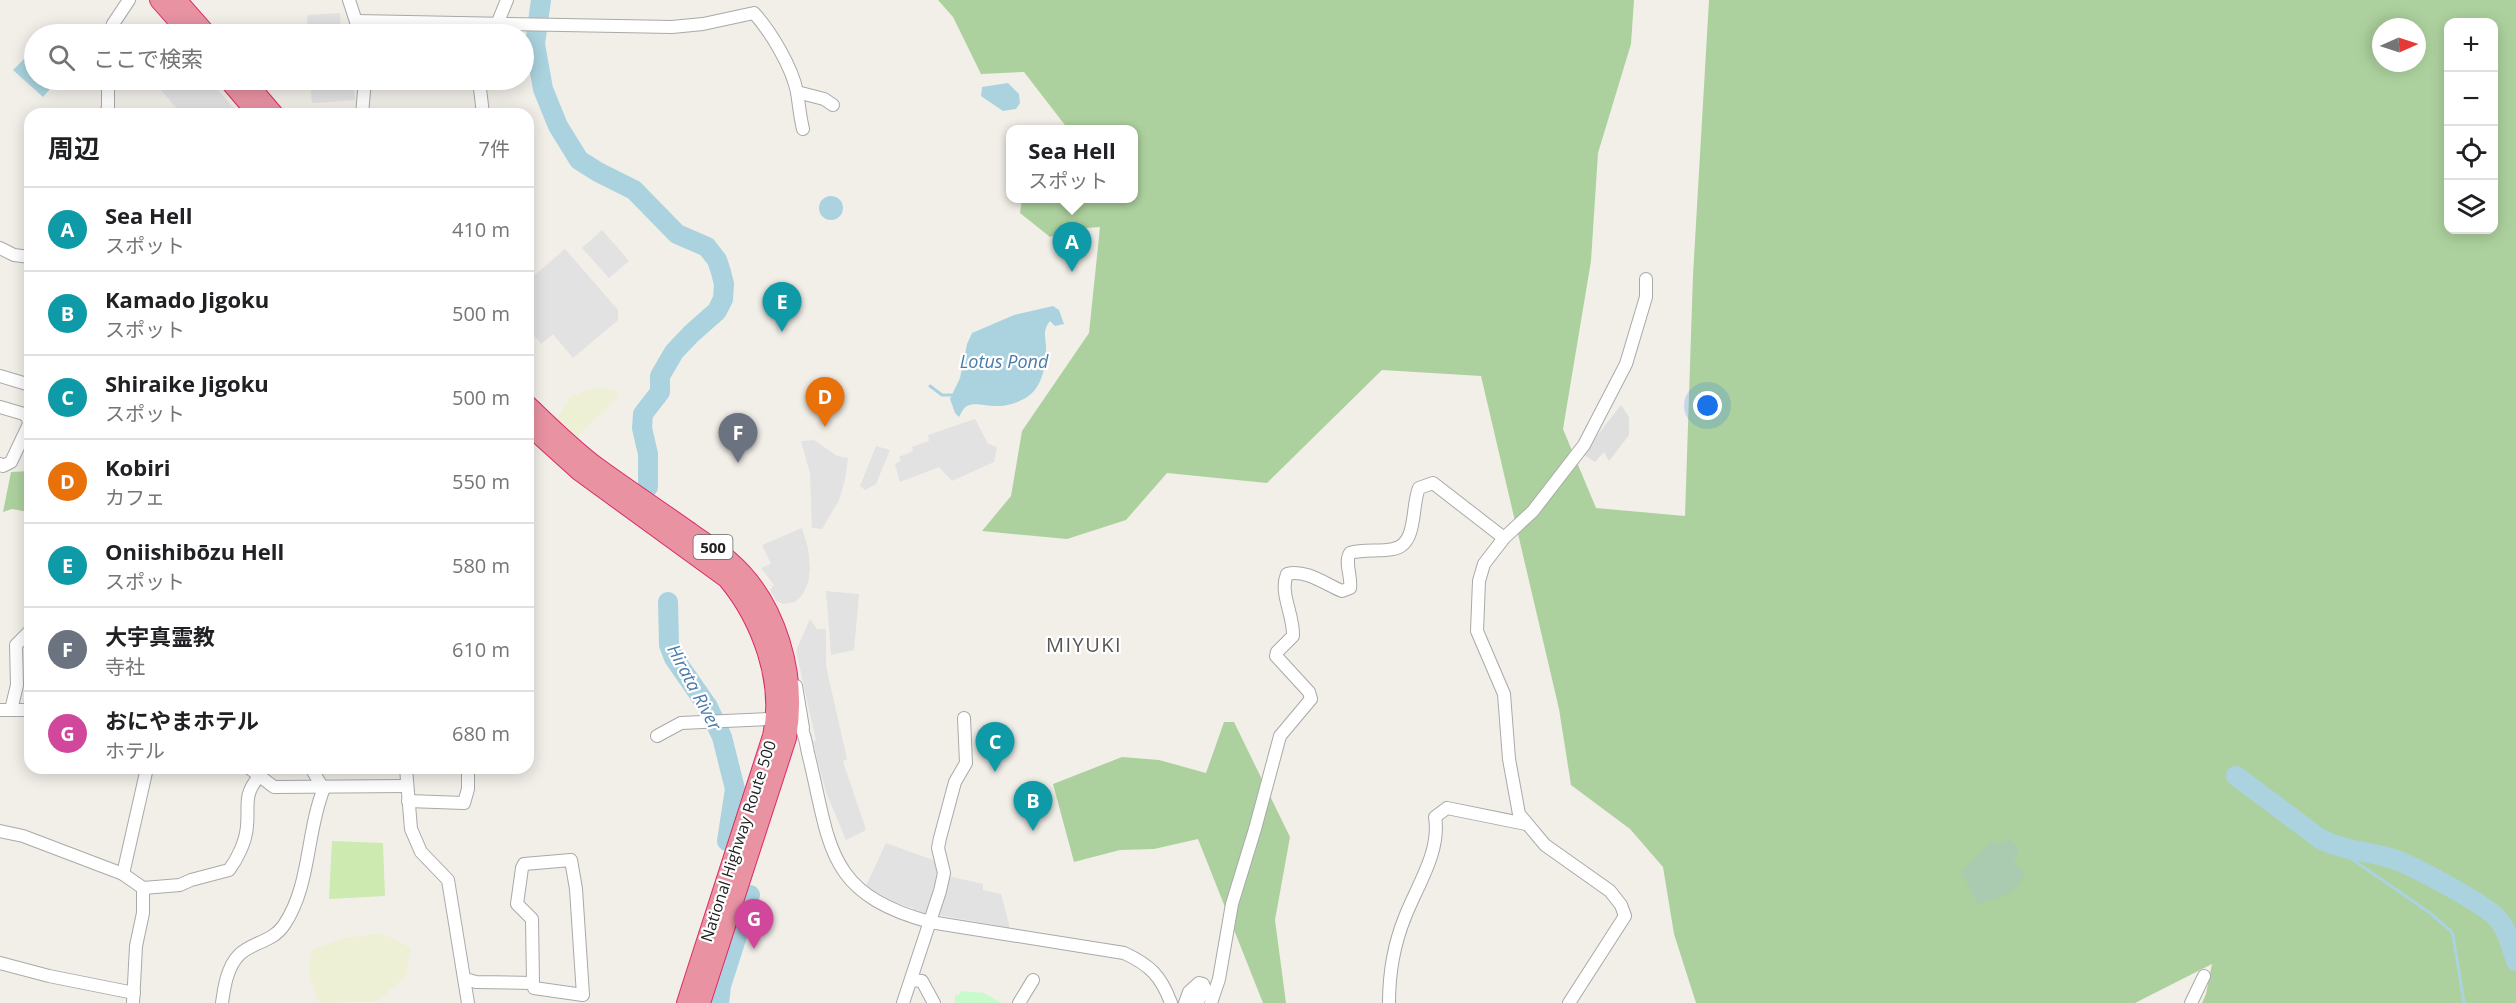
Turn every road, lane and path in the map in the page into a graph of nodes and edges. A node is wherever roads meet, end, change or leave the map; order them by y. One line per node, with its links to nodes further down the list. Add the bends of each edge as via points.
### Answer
1 (129, 0): 8 (street)
2 (159, 0): 9 (highway)
3 (177, 0): 10 (highway)
4 (349, 0): 6 (street)
5 (507, 0): 7 (street)
6 (356, 21): 7 (street); 11 (street)
7 (499, 22): 17 (street, via 672,27 754,13 776,44)
8 (113, 24)
9 (180, 24)
10 (198, 24)
11 (357, 24)
12 (108, 90): 19 (street)
13 (237, 90): 20 (highway)
14 (254, 90): 21 (highway)
15 (364, 90): 22 (street)
16 (480, 90): 23 (street)
17 (797, 92): 18 (street); 24 (street)
18 (833, 105)
19 (108, 108)
20 (252, 108)
21 (269, 108)
22 (363, 108)
23 (482, 108)
24 (803, 129)
25 (0, 248): 26 (street)
26 (24, 256)
27 (1646, 279): 36 (street, via 1646,297 1626,364 1590,435 1533,511)
28 (0, 376): 29 (street)
29 (24, 383)
30 (0, 407): 32 (street)
31 (534, 411): 41 (highway, National Highway Route 500 / 500, via 570,446 731,561 763,602 783,648 789,674)
32 (24, 414)
33 (534, 430): 41 (highway, National Highway Route 500 / 500, via 580,472 727,579 756,622)
34 (24, 435): 35 (street, via 11,462)
35 (0, 464)
36 (1504, 538): 52 (street, via 1480,572 1477,631 1504,694 1514,790 1519,814); 74 (street, via 1433,483 1419,488 1414,517 1402,545 1350,553 1347,559 1351,583 1347,591 1303,573 1287,574 1285,594 1294,625 1293,636 1276,656 1311,699 1280,736 1232,904 1219,979)
37 (24, 637): 39 (street, via 16,645 17,685)
38 (24, 710): 39 (street)
39 (3, 711)
40 (964, 718): 56 (street, via 966,763 955,782 940,838 938,848 944,873)
41 (789, 722): 42 (street, via 681,723); 56 (street, via 829,839 848,878 882,906); 66 (highway, National Highway Route 500 / 500, via 767,755); 67 (highway, National Highway Route 500 / 500, via 782,755)
42 (657, 735)
43 (146, 774): 54 (street)
44 (256, 774): 48 (street)
45 (315, 774): 50 (street)
46 (406, 774): 49 (street)
47 (468, 774): 51 (street, via 464,803)
48 (259, 777): 50 (street, via 274,787); 55 (street, via 246,802 245,837 229,870 180,885)
49 (407, 786): 50 (street); 51 (street)
50 (323, 788): 64 (street, via 296,903 275,936 239,955 224,985)
51 (408, 801): 59 (street, via 411,829 422,852 448,880)
52 (1526, 824): 75 (street, via 1447,808 1435,817 1438,833 1396,946); 76 (street, via 1545,844 1610,891 1625,916)
53 (0, 831): 54 (street)
54 (123, 874): 55 (street)
55 (143, 888): 63 (street)
56 (930, 922): 60 (street); 71 (street, via 1124,953 1151,969 1163,982)
57 (0, 963): 63 (street)
58 (2204, 976): 77 (street)
59 (465, 979): 62 (street); 65 (street)
60 (911, 980): 68 (street); 69 (street, via 922,981)
61 (1033, 980): 70 (street)
62 (533, 983): 62 (street, via 534,988 584,995 571,860 524,864 522,868 517,904 532,919)
63 (134, 998)
64 (222, 1003)
65 (468, 1003)
66 (686, 1003)
67 (701, 1003)
68 (903, 1003)
69 (934, 1003)
70 (1019, 1003)
71 (1171, 1003)
72 (1185, 1003): 73 (street, via 1189,992 1199,983 1205,989)
73 (1197, 1003)
74 (1210, 1003)
75 (1389, 1003)
76 (1569, 1003)
77 (2191, 1003)

